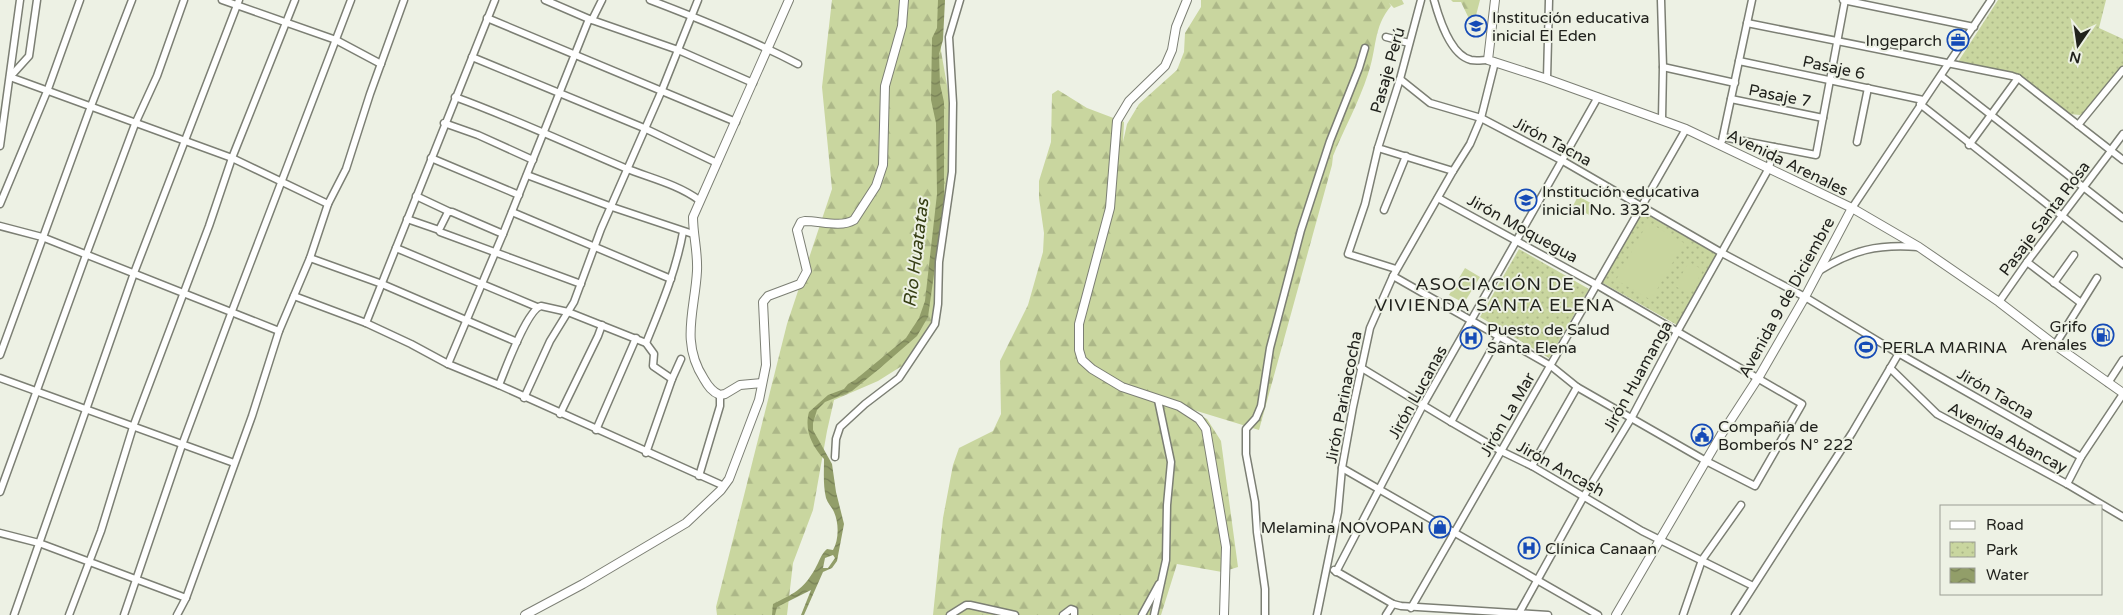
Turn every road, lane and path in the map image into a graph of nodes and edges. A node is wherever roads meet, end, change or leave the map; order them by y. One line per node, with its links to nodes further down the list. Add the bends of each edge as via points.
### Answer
1 (20, 0): 51 (street)
2 (37, 0): 51 (street, via 29,56)
3 (80, 0): 59 (street)
4 (132, 0): 66 (street)
5 (184, 0): 73 (street, via 157,76)
6 (222, 0): 27 (street)
7 (296, 0): 32 (street)
8 (351, 0): 35 (street)
9 (404, 0): 45 (street)
10 (494, 0): 29 (street)
11 (545, 0): 30 (street)
12 (602, 0): 30 (street)
13 (650, 0): 28 (street)
14 (698, 0): 28 (street)
15 (789, 0): 38 (main road)
16 (904, 0): 174 (main road, via 902,26 885,86 883,165 876,186 854,220 837,224 805,221 798,226 807,272 800,284 768,296 763,302 766,365)
17 (960, 0): 192 (street, via 949,37 953,103 952,172 939,262 935,324 899,378 840,428)
18 (1188, 0): 181 (main road, via 1176,27 1170,59 1130,101 1117,121 1110,208 1079,324 1082,360 1122,387)
19 (1421, 0): 37 (street, Pasaje Perú)
20 (1434, 0): 43 (street, Avenida Arenales, via 1441,25 1459,53 1470,60)
21 (1495, 0): 43 (main road)
22 (1549, 0): 54 (street)
23 (1660, 0): 48 (street)
24 (1752, 0): 31 (street)
25 (1844, 0): 33 (street); 36 (street)
26 (1991, 0): 33 (street, Avenida 9 de Diciembre)
27 (238, 3): 32 (street); 79 (street)
28 (692, 16): 38 (street); 40 (street)
29 (488, 18): 41 (street); 42 (street)
30 (591, 20): 40 (street); 41 (street)
31 (1747, 22): 36 (street); 44 (street)
32 (287, 23): 35 (street); 88 (street)
33 (1974, 27): 47 (street, Avenida 9 de Diciembre)
34 (1386, 37): 37 (street)
35 (336, 40): 45 (street); 98 (street)
36 (1837, 41): 47 (street); 55 (street)
37 (1409, 43): 53 (street, Pasaje Perú)
38 (768, 48): 46 (street); 56 (main road)
39 (1364, 48): 238 (street, via 1301,230 1270,348 1261,406 1246,429 1246,454 1265,589)
40 (678, 50): 56 (street); 60 (street)
41 (576, 54): 60 (street); 61 (street)
42 (472, 57): 61 (street); 62 (street)
43 (1491, 61): 54 (main road, Avenida Arenales); 68 (street, Jirón Parinacocha)
44 (1739, 61): 55 (street, Pasaje 6); 57 (street)
45 (381, 64): 105 (street, via 346,169)
46 (798, 64)
47 (1949, 64): 50 (street, Avenida 9 de Diciembre); 52 (street)
48 (1663, 67): 57 (street); 70 (street)
49 (2123, 70): 74 (street)
50 (1941, 76): 65 (street, Avenida 9 de Diciembre); 67 (street)
51 (10, 77): 59 (street); 83 (street)
52 (2018, 78): 67 (street); 74 (street)
53 (1400, 79): 68 (street, Jirón Tacna, via 1430,103); 84 (street, Pasaje Perú)
54 (1547, 79): 63 (main road, Avenida Arenales)
55 (1830, 80): 58 (street, Pasaje 6); 69 (street)
56 (753, 83): 71 (main road)
57 (1735, 83): 64 (street)
58 (1868, 88): 65 (street, Pasaje 6); 81 (street)
59 (48, 90): 66 (street); 104 (street)
60 (662, 90): 71 (street); 75 (street)
61 (560, 94): 75 (street); 77 (street)
62 (455, 97): 72 (street); 77 (street, via 509,116)
63 (1598, 97): 70 (main road, Avenida Arenales); 92 (street, Jirón Lucanas)
64 (1732, 99): 69 (street, Pasaje 7); 80 (street)
65 (1921, 102): 82 (street); 108 (street, Avenida 9 de Diciembre)
66 (90, 106): 73 (street); 120 (street)
67 (1991, 114): 82 (street); 99 (street)
68 (1480, 118): 92 (street, Jirón Tacna); 96 (street, Jirón Parinacocha, via 1470,144)
69 (1823, 118): 85 (street, via 1816,155)
70 (1662, 119): 76 (main road, Avenida Arenales)
71 (736, 122): 93 (main road)
72 (444, 123): 89 (street); 90 (street)
73 (135, 124): 79 (street); 127 (street)
74 (2078, 125): 86 (street)
75 (644, 128): 93 (street); 95 (street)
76 (1686, 129): 80 (main road, Avenida Arenales); 107 (street, Jirón La Mar)
77 (544, 133): 90 (street); 95 (street)
78 (2123, 134): 86 (street, Pasaje Santa Rosa)
79 (185, 141): 88 (street); 134 (street)
80 (1722, 141): 85 (street); 94 (main road, Avenida Arenales)
81 (1857, 142)
82 (1969, 145): 112 (street)
83 (0, 146)
84 (1378, 148): 87 (street); 132 (street, Pasaje Perú, via 1365,204 1348,254)
85 (1774, 148): 94 (street, Jirón Huamanga)
86 (2111, 150): 91 (street); 99 (street, Pasaje Santa Rosa)
87 (1406, 156): 96 (street); 109 (street)
88 (232, 158): 98 (street); 143 (street, via 210,226)
89 (431, 158): 100 (street); 101 (street)
90 (533, 160): 97 (street)
91 (2123, 160)
92 (1563, 161): 107 (street, Jirón Tacna); 121 (street, Jirón Lucanas)
93 (716, 162): 103 (main road)
94 (1769, 168): 108 (main road, Avenida Arenales); 126 (street, Jirón Huamanga)
95 (627, 169): 103 (street, via 663,181); 106 (street)
96 (1453, 171): 102 (street, Jirón Parinacocha)
97 (527, 175): 100 (street); 106 (street)
98 (281, 180): 105 (street); 149 (street)
99 (2085, 187): 112 (street, Pasaje Santa Rosa); 113 (street)
100 (519, 195): 111 (street)
101 (416, 196): 110 (street); 114 (street)
102 (1438, 198): 121 (street, Jirón Moquegua); 132 (street, Jirón Parinacocha)
103 (700, 200): 119 (main road, via 693,217)
104 (0, 204)
105 (328, 204): 129 (street)
106 (612, 207): 117 (street); 122 (street)
107 (1642, 207): 126 (street, Jirón Tacna); 142 (street, Jirón La Mar)
108 (1852, 208): 123 (main road, Avenida Arenales); 133 (main road, Avenida 9 de Diciembre)
109 (1384, 210)
110 (450, 212): 116 (street); 118 (street)
111 (512, 212): 118 (street); 122 (street)
112 (2063, 217): 130 (street, Pasaje Santa Rosa); 131 (street)
113 (2123, 218)
114 (407, 219): 116 (street); 124 (street)
115 (0, 226): 120 (street)
116 (439, 230): 125 (street)
117 (683, 232): 119 (street); 137 (street)
118 (503, 234): 125 (street)
119 (693, 234): 179 (main road, via 697,270 690,321 691,353 698,371 710,388)
120 (42, 237): 127 (street); 163 (street)
121 (1517, 240): 142 (street, Jirón Moquegua); 152 (street, Jirón Lucanas)
122 (595, 246): 137 (street); 140 (street)
123 (1919, 247): 133 (street, via 1859,250); 146 (main road, Avenida Arenales)
124 (396, 248): 138 (street); 139 (street)
125 (494, 252): 139 (street); 140 (street)
126 (1722, 253): 145 (street, Jirón Tacna); 156 (street, Jirón Huamanga)
127 (86, 255): 134 (street); 177 (street)
128 (2074, 255): 141 (street)
129 (310, 258): 138 (street); 144 (street)
130 (2027, 262): 141 (street); 146 (street, Pasaje Santa Rosa)
131 (2123, 264)
132 (1396, 269): 135 (street, Jirón Parinacocha)
133 (1818, 272): 145 (main road, Avenida 9 de Diciembre)
134 (134, 274): 143 (street); 183 (street)
135 (1392, 276): 152 (street); 168 (street, Jirón Parinacocha, via 1370,328)
136 (2097, 278): 147 (street)
137 (671, 279): 160 (street)
138 (382, 284): 151 (street); 153 (street)
139 (481, 284): 148 (street); 151 (street)
140 (581, 284): 150 (street)
141 (2054, 284): 147 (street)
142 (1597, 285): 156 (street, Jirón Moquegua); 167 (street, Jirón La Mar)
143 (183, 293): 149 (street); 187 (street)
144 (294, 296): 153 (street); 155 (street)
145 (1805, 297): 162 (street, Jirón Tacna); 171 (main road, Avenida 9 de Diciembre)
146 (1999, 302): 161 (main road, Avenida Arenales)
147 (2081, 303): 161 (street)
148 (537, 307): 150 (street); 159 (street)
149 (232, 311): 155 (street); 189 (street)
150 (568, 312): 154 (street); 180 (street, via 550,341)
151 (466, 321): 159 (street); 166 (street)
152 (1472, 321): 157 (street); 182 (street, Jirón Lucanas)
153 (366, 323): 166 (street)
154 (602, 325): 158 (street); 184 (street)
155 (279, 331): 195 (street)
156 (1677, 332): 171 (street, Jirón Moquegua); 185 (street, Jirón Huamanga)
157 (1499, 336): 167 (street); 186 (street)
158 (636, 338): 160 (street); 188 (street)
159 (517, 342): 175 (street)
160 (646, 343): 172 (street, via 654,354 653,366)
161 (2055, 345): 173 (main road, Avenida Arenales)
162 (1899, 353): 169 (street); 193 (street, Jirón Tacna)
163 (0, 355)
164 (681, 359): 172 (street)
165 (2123, 360): 173 (street)
166 (448, 364): 175 (street)
167 (1551, 366): 176 (street); 190 (street, Jirón La Mar)
168 (1360, 368): 182 (street, Jirón Ancash); 197 (street, Jirón Parinacocha)
169 (1890, 368): 199 (street, Avenida Abancay, via 1938,414); 220 (street)
170 (0, 378): 177 (street)
171 (1758, 378): 194 (main road, Avenida 9 de Diciembre); 194 (street, Jirón Moquegua, via 1802,404 1756,486)
172 (672, 379): 191 (street)
173 (2108, 383): 178 (main road, Avenida Arenales)
174 (762, 384): 179 (main road, via 740,385); 201 (main road, via 759,400)
175 (498, 385): 180 (street)
176 (1577, 387): 185 (street); 196 (street)
177 (36, 392): 183 (street); 203 (street)
178 (2123, 393): 193 (street)
179 (720, 395): 198 (street, via 720,406)
180 (524, 398): 184 (street)
181 (1158, 400): 217 (street, via 1170,462); 237 (main road, via 1190,412 1208,434 1226,547)
182 (1423, 406): 186 (street, Jirón Ancash); 202 (street, Jirón Lucanas)
183 (85, 410): 187 (street); 212 (street)
184 (560, 414): 188 (street)
185 (1632, 417): 194 (street); 204 (street, Jirón Huamanga)
186 (1450, 422): 190 (street, Jirón Ancash)
187 (134, 427): 189 (street); 214 (street)
188 (596, 430): 191 (street)
189 (182, 445): 195 (street); 219 (street)
190 (1501, 451): 196 (street, Jirón Ancash); 210 (street, Jirón La Mar)
191 (646, 453): 198 (street)
192 (836, 456)
193 (2081, 457): 199 (street)
194 (1706, 461): 211 (main road, Avenida 9 de Diciembre)
195 (234, 463): 221 (street)
196 (1532, 466): 204 (street, Jirón Ancash)
197 (1342, 468): 202 (street); 215 (street, Jirón Parinacocha)
198 (699, 476): 201 (street)
199 (2067, 484): 206 (street, Avenida Abancay)
200 (0, 486): 203 (street)
201 (724, 486): 230 (main road, via 686,524)
202 (1379, 490): 210 (street); 216 (street, Jirón Lucanas)
203 (0, 491)
204 (1584, 496): 211 (street, Jirón Ancash); 218 (street, Jirón Huamanga)
205 (1742, 505): 213 (street)
206 (2102, 505)
207 (2103, 506): 208 (street, Avenida Abancay)
208 (2123, 518)
209 (0, 533): 212 (street)
210 (1454, 533): 218 (street); 223 (street, Jirón La Mar)
211 (1661, 540): 213 (street, Jirón Ancash); 243 (main road, Avenida 9 de Diciembre)
212 (38, 543): 214 (street); 226 (street)
213 (1702, 560): 220 (street, Jirón Ancash); 244 (street)
214 (90, 562): 219 (street); 227 (street)
215 (1328, 567): 216 (street); 239 (street, Jirón Parinacocha)
216 (1336, 572): 222 (street)
217 (1163, 576): 235 (street); 236 (street)
218 (1536, 579): 225 (street, Jirón Huamanga); 242 (street)
219 (137, 580): 221 (street); 228 (street)
220 (1753, 586): 245 (street)
221 (186, 598): 229 (street)
222 (1393, 604): 223 (street); 240 (street)
223 (1411, 608): 224 (street)
224 (1496, 613): 225 (street)
225 (1518, 614): 241 (street)
226 (14, 615)
227 (69, 615)
228 (124, 615)
229 (177, 615)
230 (525, 615)
231 (950, 615): 232 (street, via 970,605)
232 (1015, 615)
233 (1063, 615): 234 (street, via 1071,609)
234 (1074, 615)
235 (1142, 615)
236 (1154, 615)
237 (1224, 615)
238 (1265, 615)
239 (1317, 615)
240 (1386, 615)
241 (1548, 615)
242 (1598, 615)
243 (1616, 615)
244 (1682, 615)
245 (1735, 615)

